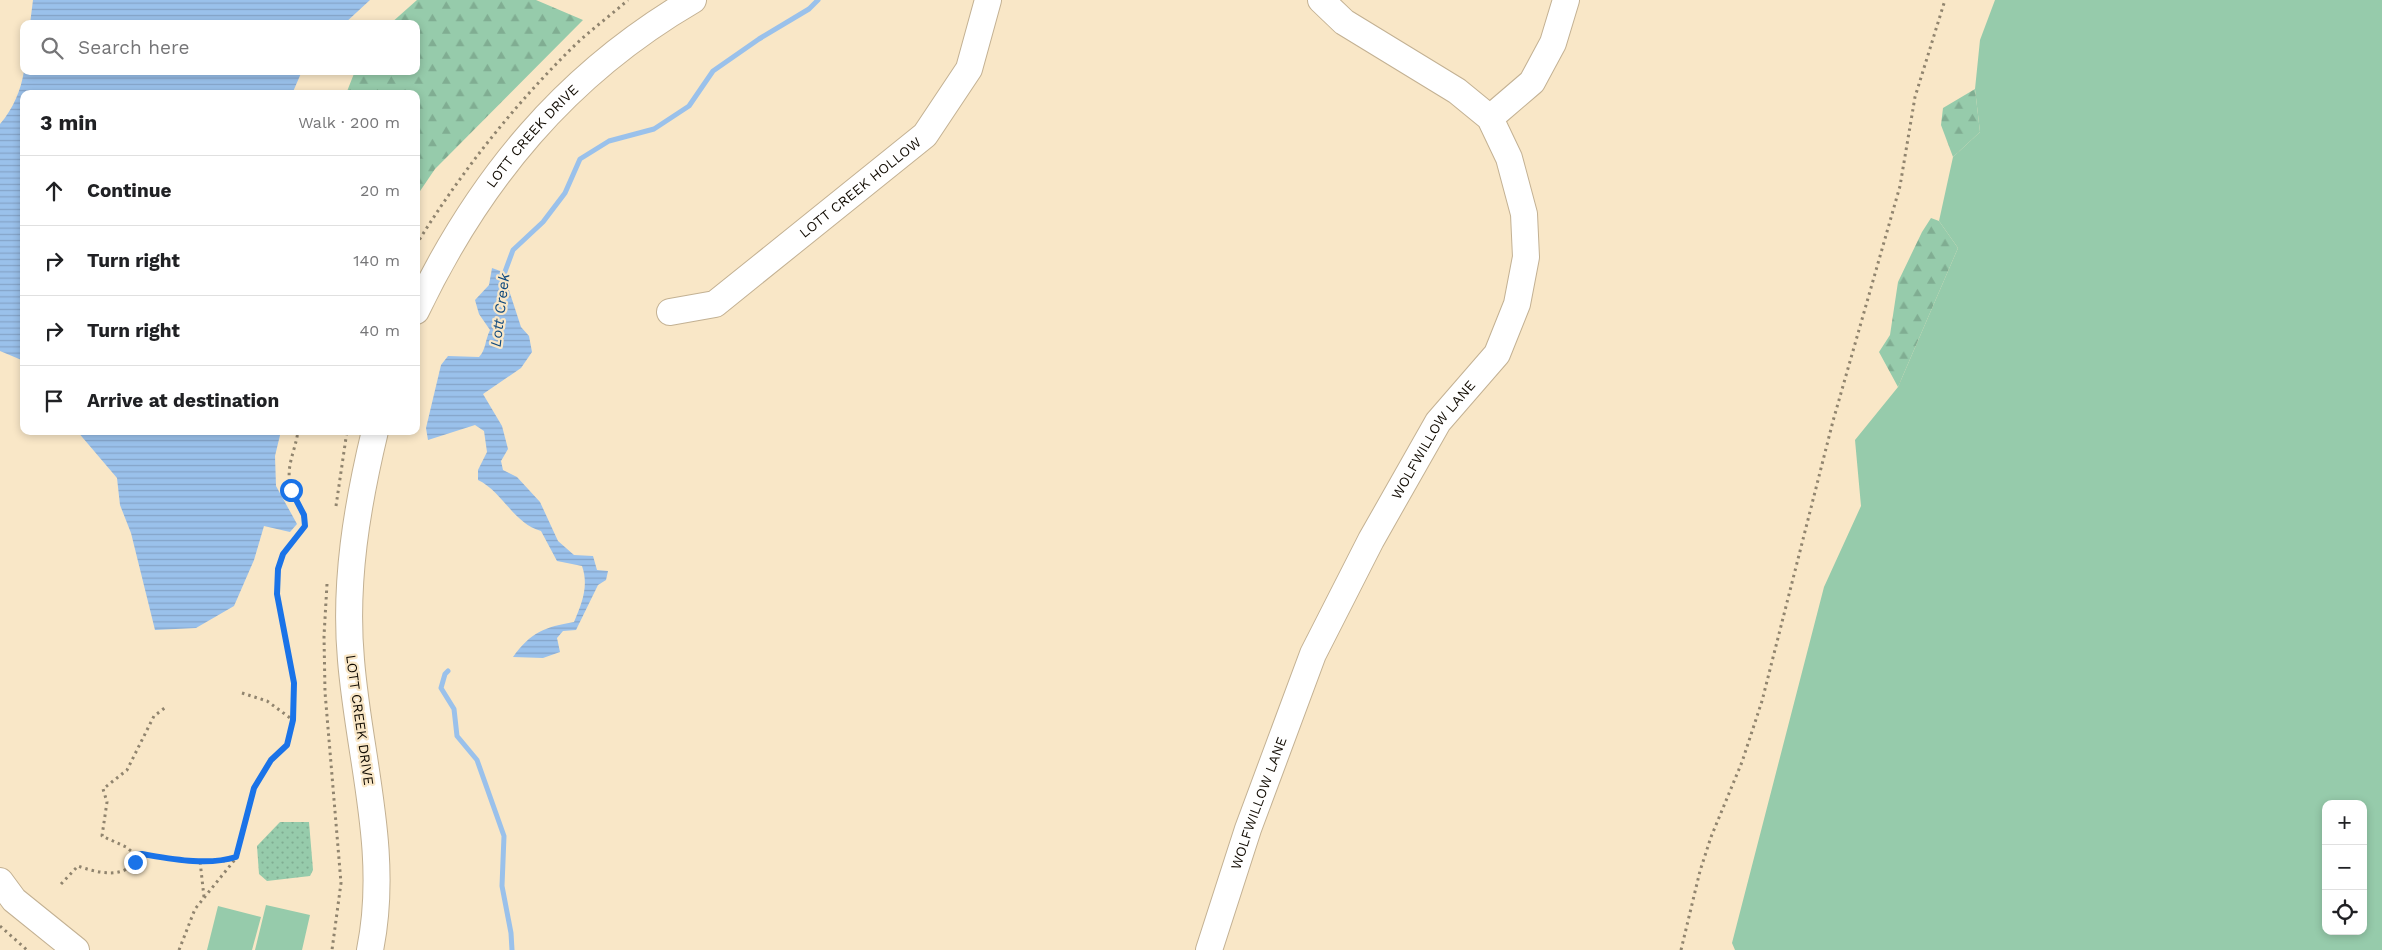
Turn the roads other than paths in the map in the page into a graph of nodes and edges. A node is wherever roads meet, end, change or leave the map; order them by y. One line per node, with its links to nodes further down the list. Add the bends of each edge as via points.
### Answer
1 (693, 0): 6 (street, LOTT CREEK DRIVE, via 655,22 603,61 563,97 495,175 465,219)
2 (988, 0): 7 (street, LOTT CREEK HOLLOW, via 968,69 925,135 715,304)
3 (1321, 0): 5 (street, WOLFWILLOW LANE, via 1344,22 1457,91)
4 (1566, 0): 5 (street, via 1554,43 1532,82)
5 (1490, 118): 12 (street, WOLFWILLOW LANE, via 1509,158 1524,214 1526,257 1517,304 1497,354 1438,422 1371,540 1314,654 1248,829)
6 (420, 304)
7 (670, 312)
8 (374, 435): 11 (street, LOTT CREEK DRIVE, via 353,545 350,602 351,659 376,844 377,893)
9 (0, 881): 10 (street, via 14,900)
10 (76, 950)
11 (370, 950)
12 (1209, 950)

